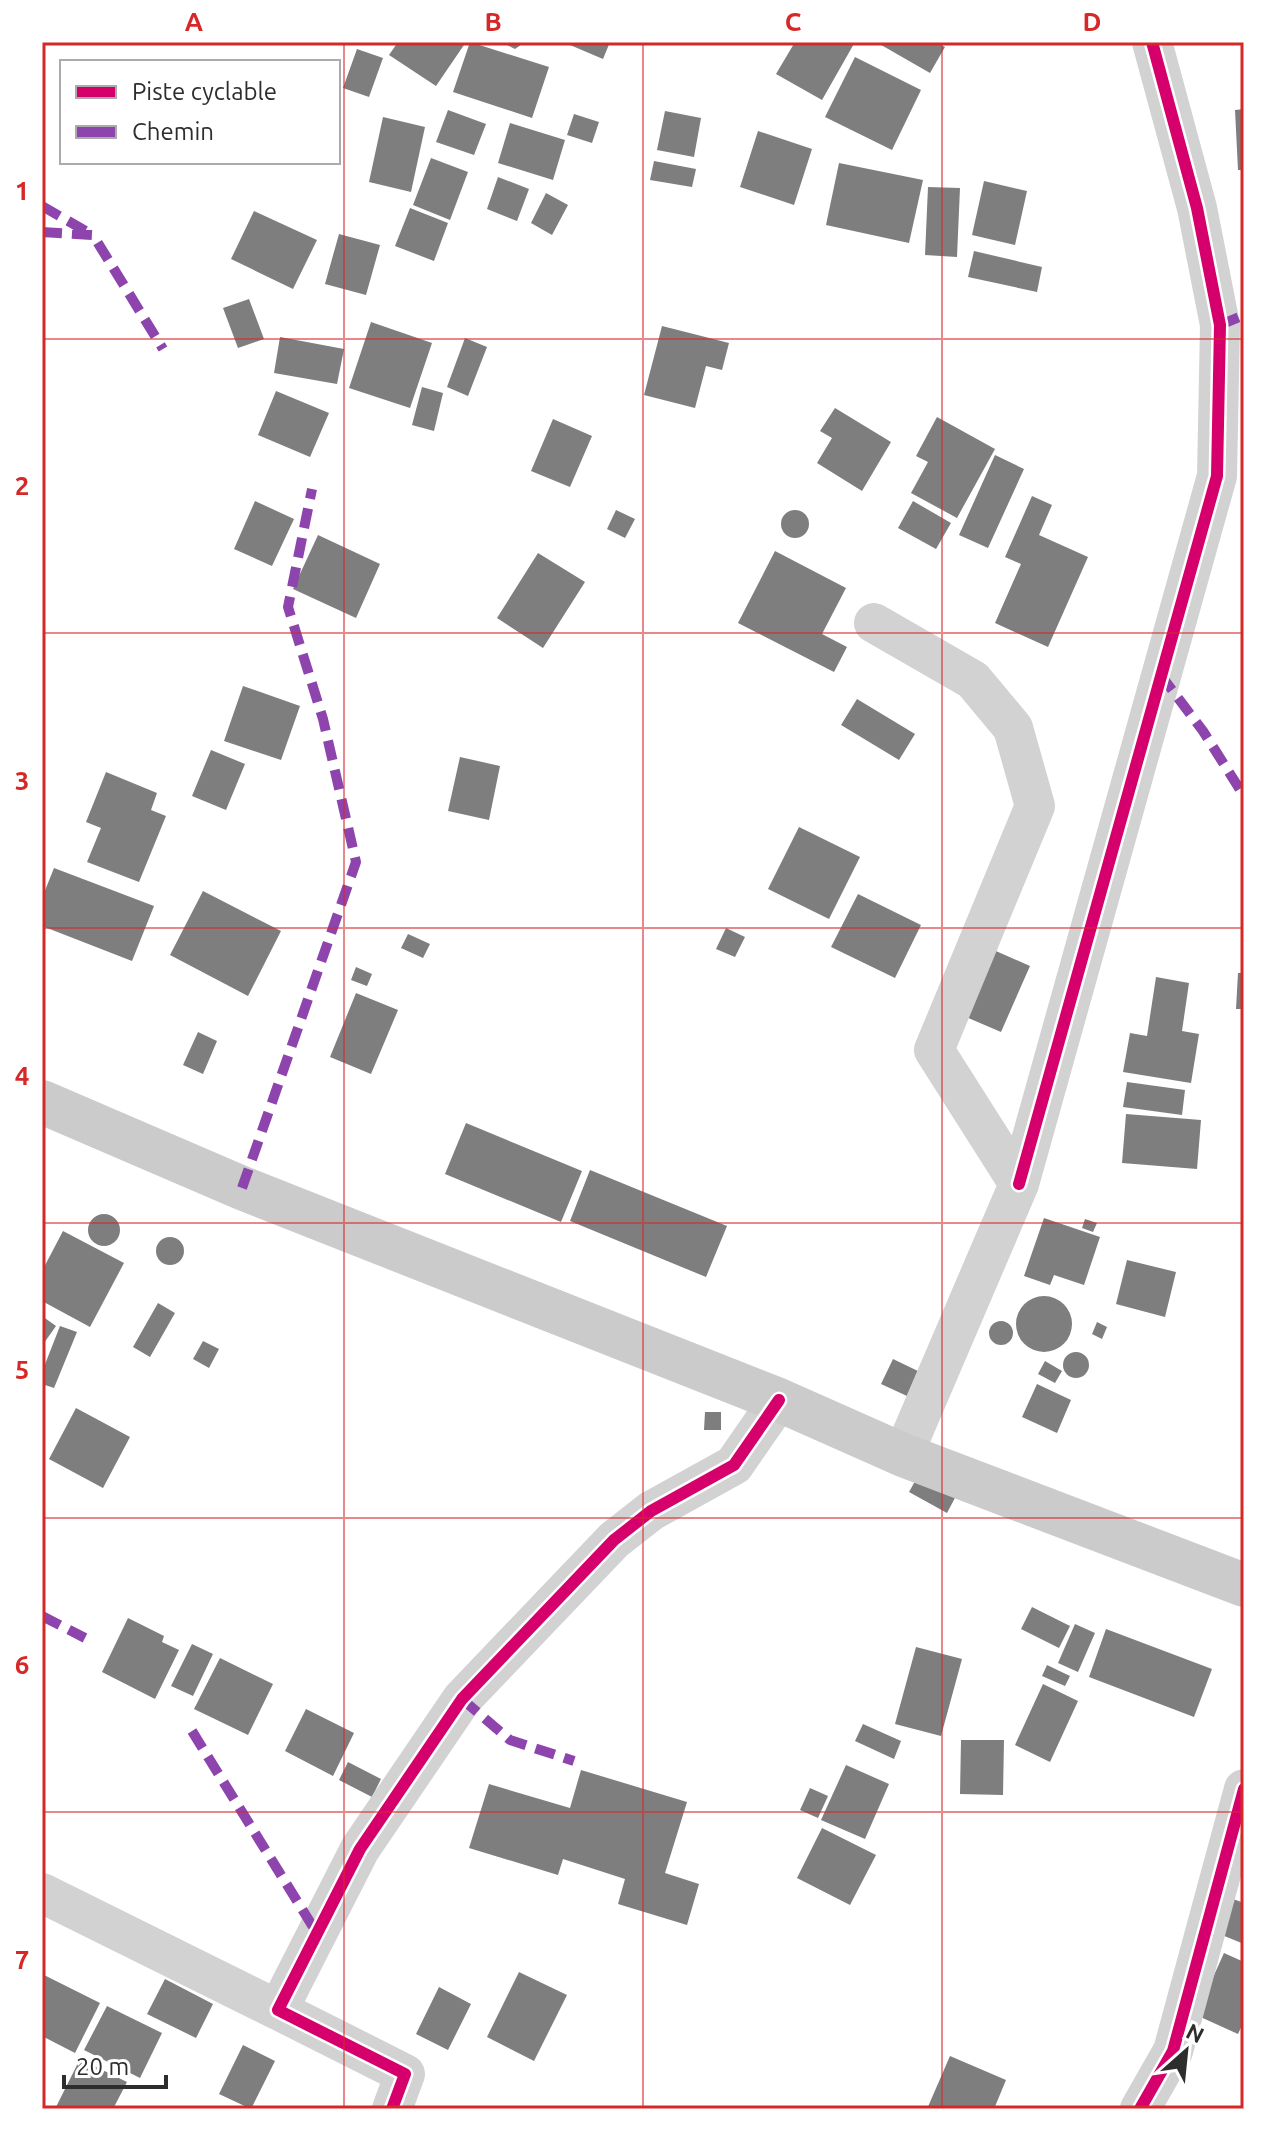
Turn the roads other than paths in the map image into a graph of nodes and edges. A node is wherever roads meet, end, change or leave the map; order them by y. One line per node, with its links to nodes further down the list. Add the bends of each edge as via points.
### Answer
1 (1152, 42): 4 (street, via 1197,208 1220,325 1217,476)
2 (874, 623): 4 (street, via 973,680 1013,728 1035,806 934,1050)
3 (42, 1102): 5 (main road, via 242,1188)
4 (1019, 1184): 6 (street)
5 (779, 1400): 6 (main road); 10 (street, via 734,1465 651,1511 614,1540 462,1699 360,1849)
6 (903, 1455): 7 (main road)
7 (1244, 1585)
8 (1244, 1789): 12 (street, via 1173,2051)
9 (42, 1893): 10 (street)
10 (278, 2010): 11 (street, via 405,2074)
11 (392, 2109)
12 (1140, 2109)

